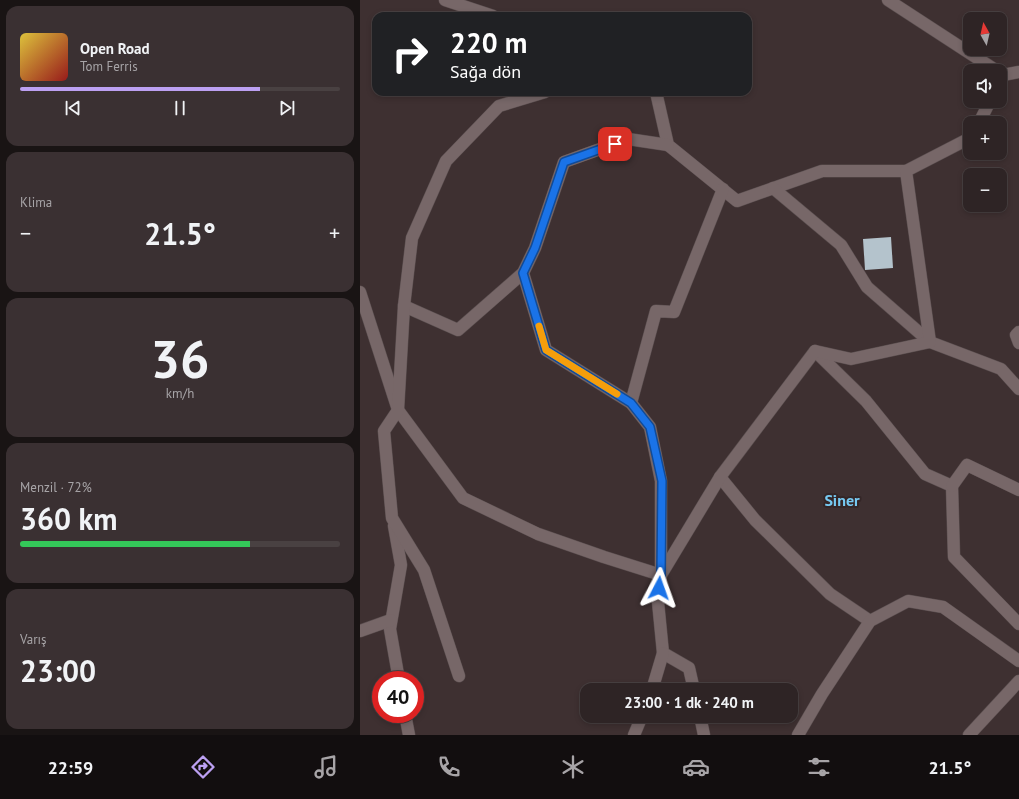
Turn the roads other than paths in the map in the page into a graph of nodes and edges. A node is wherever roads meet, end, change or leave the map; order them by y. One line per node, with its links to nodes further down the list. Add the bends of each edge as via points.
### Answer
1 (445, 0): 3 (street)
2 (888, 0): 4 (street)
3 (481, 12)
4 (984, 64)
5 (1019, 72): 6 (street)
6 (1007, 74)
7 (532, 96): 16 (street, via 499,106 446,161 412,238)
8 (657, 96): 10 (street)
9 (963, 142): 11 (street)
10 (668, 145): 13 (street); 14 (street, via 628,139 564,162 535,248)
11 (906, 171): 12 (street, via 822,171); 18 (street)
12 (773, 188): 13 (street, via 738,201); 18 (street, via 841,245 867,287)
13 (723, 189): 24 (street, via 674,312 656,311)
14 (523, 273): 16 (street, via 458,330); 24 (street, via 546,350)
15 (360, 292): 25 (street)
16 (404, 306): 25 (street)
17 (1019, 332): 19 (street, via 1016,335)
18 (930, 342): 20 (street, via 851,359); 21 (street)
19 (1019, 343)
20 (815, 351): 26 (street); 27 (street, via 866,401 926,474)
21 (1001, 369): 22 (street); 23 (street)
22 (1019, 380)
23 (1019, 389)
24 (631, 403): 30 (street, via 650,427 662,481)
25 (398, 410): 29 (street, via 384,431); 30 (street, via 463,498 538,534)
26 (720, 477): 30 (street); 32 (street, via 756,520 830,594)
27 (952, 486): 28 (street, via 967,464); 33 (street, via 954,557)
28 (1019, 490)
29 (393, 519): 31 (street, via 401,565); 38 (street, via 424,570)
30 (661, 575): 35 (street, via 658,602)
31 (391, 620): 34 (street); 37 (street, via 390,629)
32 (870, 621): 36 (street, via 908,602 943,607); 48 (street)
33 (1019, 624)
34 (360, 632)
35 (663, 653): 40 (street); 41 (street, via 689,668)
36 (1019, 661)
37 (397, 671)
38 (459, 676)
39 (1019, 681): 49 (street)
40 (654, 683)
41 (692, 683)
42 (407, 723): 45 (street)
43 (639, 723): 46 (street)
44 (701, 723): 47 (street)
45 (409, 735)
46 (634, 735)
47 (704, 735)
48 (798, 735)
49 (969, 735)

